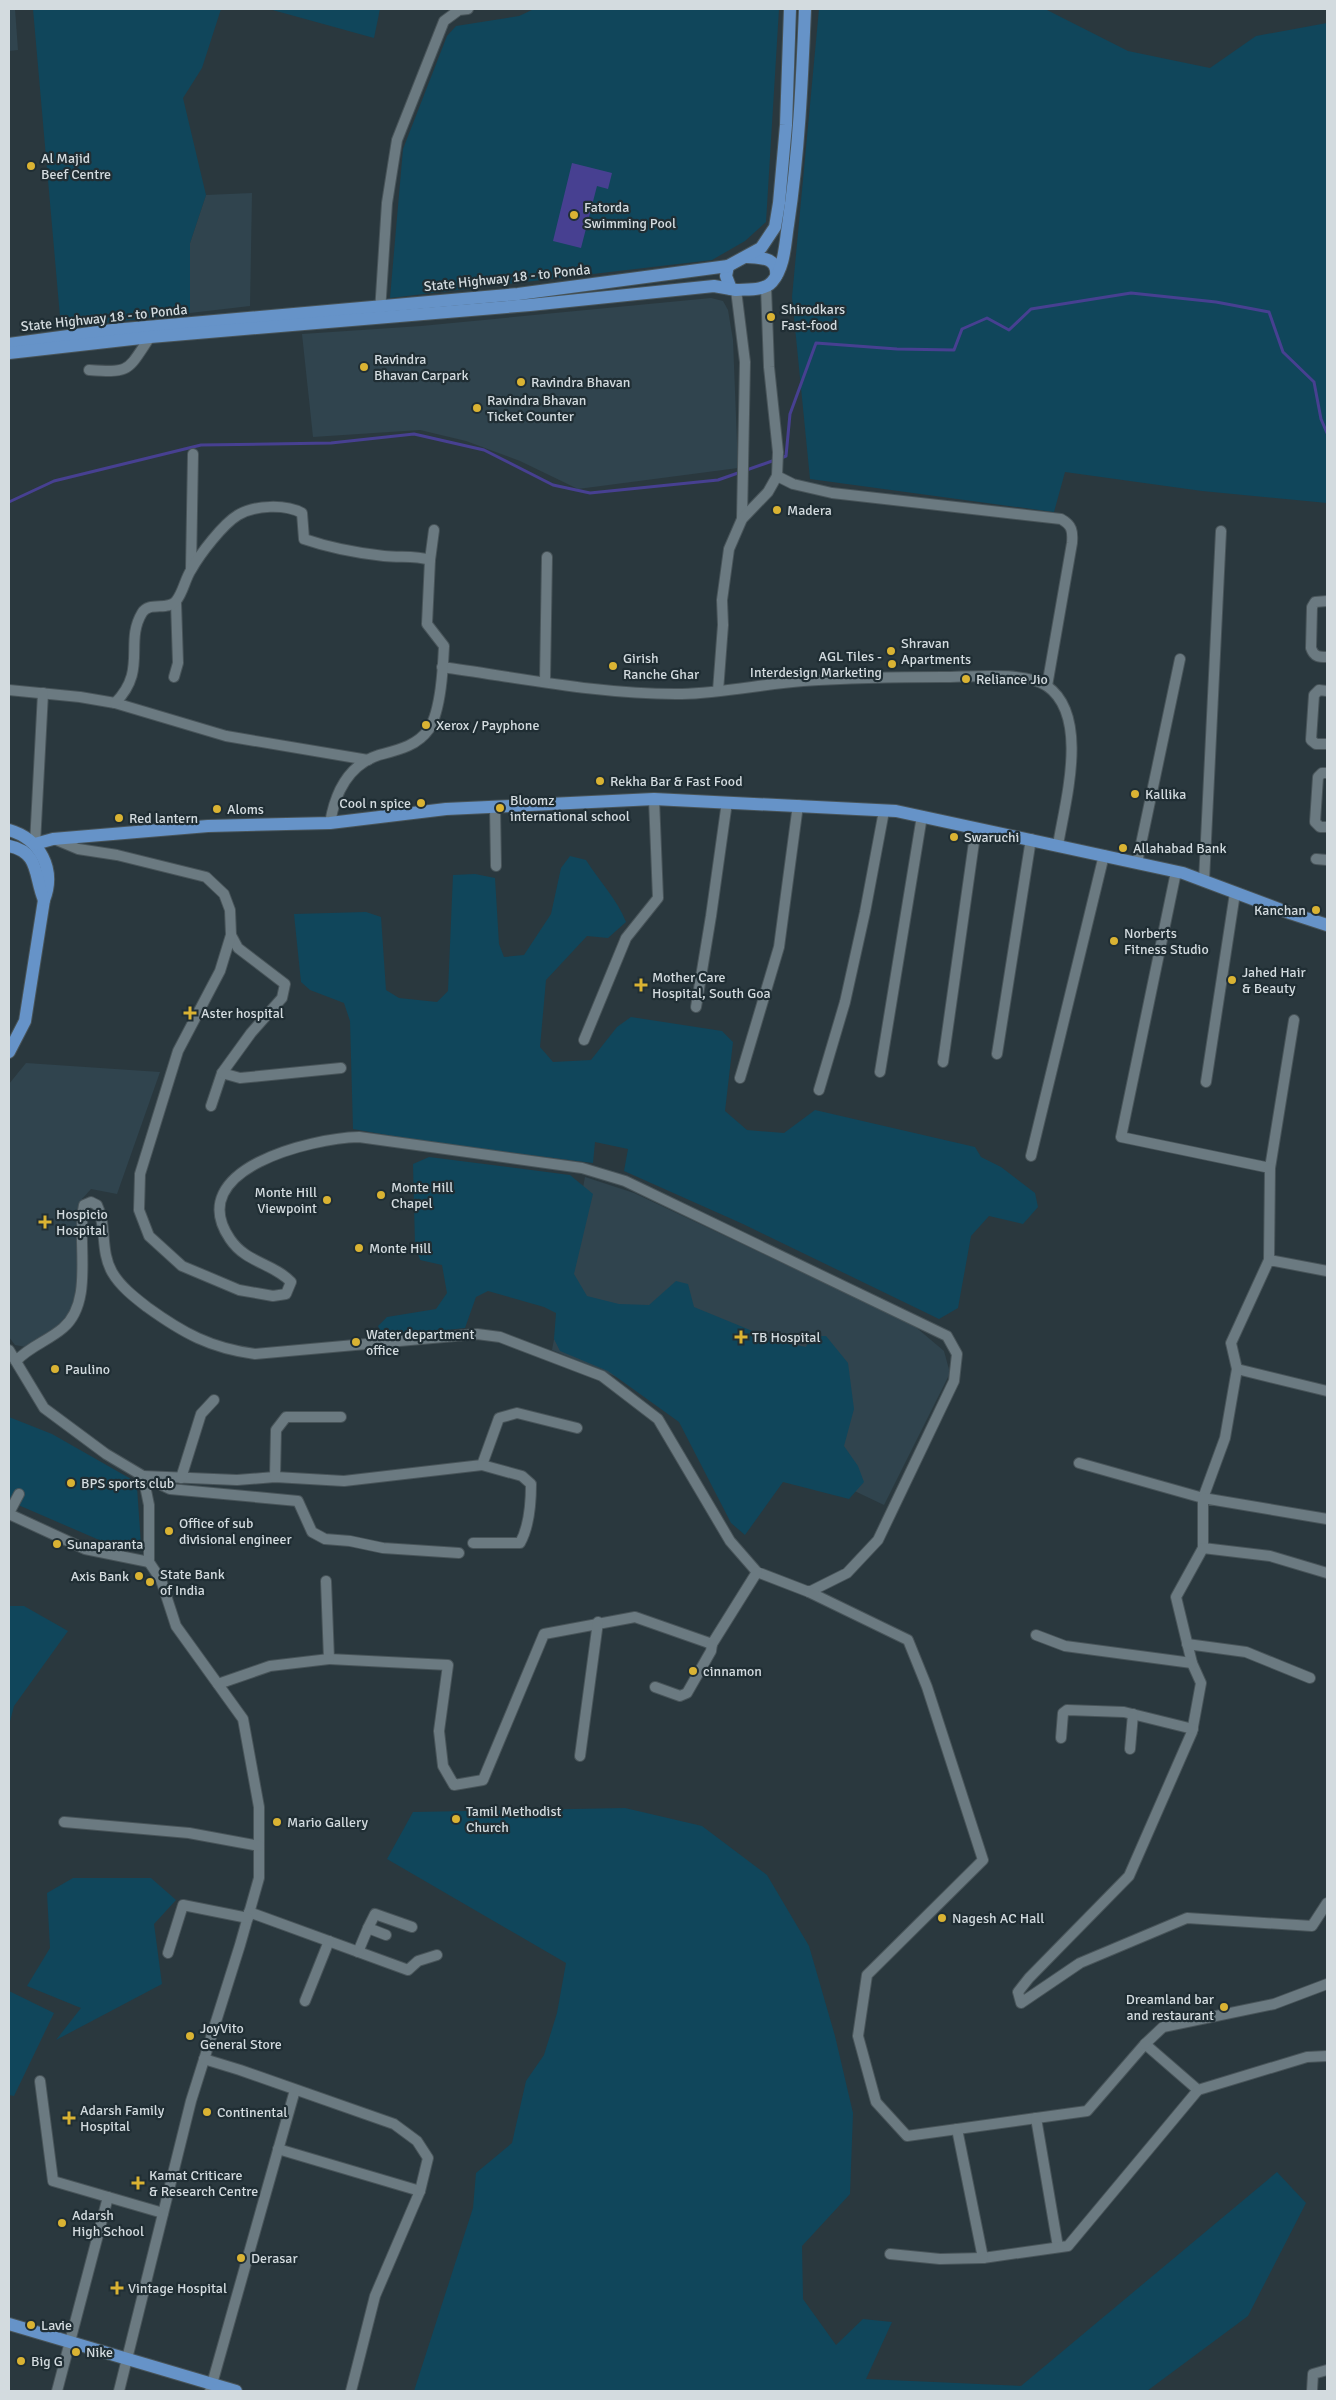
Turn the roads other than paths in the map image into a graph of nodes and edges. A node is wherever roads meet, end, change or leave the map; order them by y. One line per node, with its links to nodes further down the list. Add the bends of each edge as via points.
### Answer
1 (468, 9): 9 (street, via 459,10 444,21 396,140 387,203)
2 (790, 9): 4 (main road, State Highway 18 - to Ponda, via 786,125 775,227 761,248)
3 (805, 9): 6 (main road, via 794,189 781,268)
4 (746, 257): 5 (main road, State Highway 18 - to Ponda); 6 (main road, via 771,260 775,264)
5 (728, 266): 8 (main road, via 726,276); 9 (main road, State Highway 18 - to Ponda)
6 (776, 276): 7 (main road)
7 (766, 287): 8 (main road); 15 (street)
8 (733, 289): 9 (main road, State Highway 18 - to Ponda, via 714,286); 16 (street, via 745,362)
9 (380, 312): 10 (main road, State Highway 18 - to Ponda); 11 (main road, State Highway 18 - to Ponda, via 113,330)
10 (150, 337): 12 (main road, State Highway 18 - to Ponda); 13 (street, via 132,364 119,372)
11 (9, 344)
12 (9, 353)
13 (89, 370)
14 (193, 454): 21 (street)
15 (777, 471): 16 (street, via 768,492); 29 (street, via 793,484 832,493 1061,519 1069,524 1072,543)
16 (742, 519): 31 (street, via 729,549 724,576)
17 (434, 530): 20 (street)
18 (1221, 531): 59 (street)
19 (548, 557): 28 (street)
20 (430, 560): 21 (street, via 410,555 357,553 304,539 302,513 292,508 276,507 252,509 238,515); 26 (street, via 428,624 444,646)
21 (191, 569): 23 (street)
22 (1327, 601): 24 (street, via 1315,602 1312,607 1311,648 1318,657)
23 (176, 602): 27 (street, via 178,663); 34 (street, via 146,608 142,613 135,638 132,678)
24 (1327, 657)
25 (1180, 659): 56 (street)
26 (442, 667): 28 (street); 36 (street, via 435,716 429,729 406,747)
27 (174, 677)
28 (545, 682): 31 (street, via 653,693)
29 (1047, 686): 31 (street, via 1015,677 928,677 802,681); 51 (street, via 1068,714 1072,742)
30 (9, 690): 33 (street)
31 (718, 691)
32 (1327, 691): 35 (street, via 1318,690 1314,694 1311,740 1316,744)
33 (44, 693): 34 (street); 50 (street)
34 (116, 703): 36 (street, via 226,736)
35 (1327, 744)
36 (368, 760): 44 (street, via 358,765 342,784)
37 (1327, 773): 45 (street, via 1318,777 1315,822 1320,827)
38 (654, 799): 39 (main road); 41 (main road); 66 (street, via 658,898 626,938)
39 (726, 802): 40 (main road); 64 (street, via 712,916)
40 (798, 806): 42 (main road); 73 (street, via 780,947)
41 (495, 808): 44 (main road, via 446,809); 57 (street)
42 (884, 811): 43 (main road); 75 (street, via 845,1002)
43 (922, 816): 46 (main road); 71 (street)
44 (330, 823): 48 (main road, via 208,826)
45 (1327, 827)
46 (976, 828): 49 (main road); 69 (street)
47 (9, 830): 50 (main road)
48 (53, 839): 50 (main road); 63 (street, via 78,849 206,877 224,894 230,910)
49 (1031, 839): 51 (main road); 68 (street)
50 (35, 844): 61 (main road, via 48,868 48,889)
51 (1058, 845): 53 (main road)
52 (9, 846): 61 (main road, via 31,858)
53 (1104, 855): 56 (main road); 77 (street)
54 (1316, 859): 55 (street)
55 (1327, 860)
56 (1137, 863): 58 (main road)
57 (496, 866)
58 (1176, 872): 59 (main road); 78 (street, via 1121,1137)
59 (1204, 881): 60 (main road)
60 (1235, 893): 62 (main road); 74 (street)
61 (44, 900): 67 (main road, via 25,1021)
62 (1327, 925)
63 (231, 935): 72 (street, via 238,948 285,984 282,998); 104 (street, via 220,971 178,1051 140,1174 139,1210 149,1236 182,1266 239,1290 273,1296 286,1294 291,1282 283,1273 255,1262 240,1251 221,1224 220,1206 225,1189 241,1172 269,1157 335,1137 359,1137 582,1168 625,1181 947,1336 957,1354 954,1381 878,1540 847,1573)
64 (696, 1007)
65 (1294, 1020): 78 (street)
66 (584, 1040)
67 (9, 1051)
68 (997, 1054)
69 (943, 1062)
70 (341, 1068): 72 (street, via 240,1078)
71 (880, 1072)
72 (222, 1073): 76 (street)
73 (740, 1078)
74 (1206, 1082)
75 (819, 1090)
76 (211, 1106)
77 (1031, 1156)
78 (1270, 1168): 79 (street)
79 (1269, 1260): 80 (street); 83 (street, via 1231,1343)
80 (1327, 1271)
81 (9, 1350): 82 (street)
82 (16, 1361): 90 (street, via 44,1408 106,1454); 101 (street, via 26,1351 64,1328 73,1314 80,1298 82,1213 84,1205 91,1202 97,1205 101,1214 104,1250 111,1271 124,1288 178,1330 206,1342 255,1354 477,1334 500,1337 602,1376 658,1419 730,1542)
83 (1237, 1369): 84 (street); 94 (street, via 1225,1438)
84 (1327, 1392)
85 (214, 1400): 92 (street, via 201,1414)
86 (341, 1417): 91 (street, via 286,1417 276,1430)
87 (577, 1428): 89 (street, via 517,1413 499,1418)
88 (1079, 1463): 94 (street)
89 (482, 1465): 91 (street, via 344,1481); 97 (street, via 522,1476 531,1484 531,1492 520,1543)
90 (143, 1476): 92 (street); 99 (street, via 170,1489 298,1501 312,1532 325,1539 383,1548); 100 (street, via 149,1505)
91 (275, 1477): 92 (street, via 237,1480)
92 (181, 1478)
93 (19, 1494): 95 (street)
94 (1203, 1498): 96 (street); 98 (street)
95 (9, 1514): 100 (street, via 85,1549)
96 (1327, 1520)
97 (473, 1543)
98 (1203, 1548): 102 (street, via 1270,1556); 108 (street, via 1176,1597)
99 (459, 1553)
100 (149, 1562): 112 (street, via 161,1580 176,1626)
101 (757, 1572): 104 (street); 107 (street)
102 (1327, 1574)
103 (326, 1581): 109 (street)
104 (809, 1592): 139 (street, via 908,1640 927,1688 982,1860 867,1975 858,2036 876,2102 907,2136)
105 (598, 1622): 107 (street, via 635,1617); 109 (street, via 544,1634 483,1780 454,1785 443,1766 440,1731 448,1665); 118 (street)
106 (1036, 1635): 110 (street, via 1065,1646)
107 (712, 1644): 113 (street, via 712,1651 687,1693 680,1696)
108 (1187, 1644): 110 (street); 111 (street, via 1246,1652)
109 (329, 1659): 112 (street, via 270,1666)
110 (1192, 1663): 115 (street, via 1201,1683)
111 (1310, 1678)
112 (218, 1684): 120 (street, via 243,1719 259,1808)
113 (655, 1687)
114 (1133, 1714): 115 (street); 116 (street, via 1067,1710 1063,1714); 117 (street)
115 (1193, 1729): 121 (street, via 1130,1876 1029,1978 1018,1992 1021,2003 1080,1963 1187,1918 1312,1926)
116 (1061, 1738)
117 (1130, 1749)
118 (580, 1756)
119 (64, 1822): 120 (street, via 189,1833)
120 (259, 1846): 122 (street, via 259,1878)
121 (1327, 1903)
122 (248, 1915): 126 (street); 128 (street, via 183,1905); 134 (street)
123 (412, 1927): 124 (street, via 375,1914)
124 (368, 1928): 125 (street); 127 (street)
125 (386, 1935)
126 (330, 1941): 127 (street); 131 (street)
127 (358, 1952): 129 (street, via 408,1970 418,1960)
128 (168, 1953)
129 (437, 1955)
130 (1327, 1984): 132 (street, via 1274,2004 1163,2027)
131 (305, 2001)
132 (1145, 2044): 137 (street); 138 (street, via 1087,2111)
133 (1327, 2056): 137 (street, via 1307,2057)
134 (204, 2059): 136 (street); 143 (street)
135 (40, 2081): 142 (street, via 53,2181)
136 (295, 2090): 140 (street); 141 (street, via 394,2124 417,2141 428,2158)
137 (1198, 2090): 144 (street, via 1068,2246)
138 (1036, 2118): 139 (street); 144 (street)
139 (957, 2129): 146 (street)
140 (278, 2149): 141 (street); 151 (street)
141 (420, 2191): 155 (street, via 375,2296)
142 (108, 2197): 143 (street); 148 (street)
143 (163, 2213): 149 (street)
144 (1058, 2247): 146 (street)
145 (890, 2254): 146 (street, via 940,2259)
146 (984, 2258)
147 (9, 2324): 148 (main road)
148 (70, 2342): 149 (main road); 152 (street)
149 (126, 2359): 151 (main road); 153 (street)
150 (1327, 2370): 156 (street, via 1313,2374)
151 (211, 2387): 154 (main road)
152 (57, 2391)
153 (119, 2391)
154 (236, 2391)
155 (351, 2391)
156 (1312, 2391)

